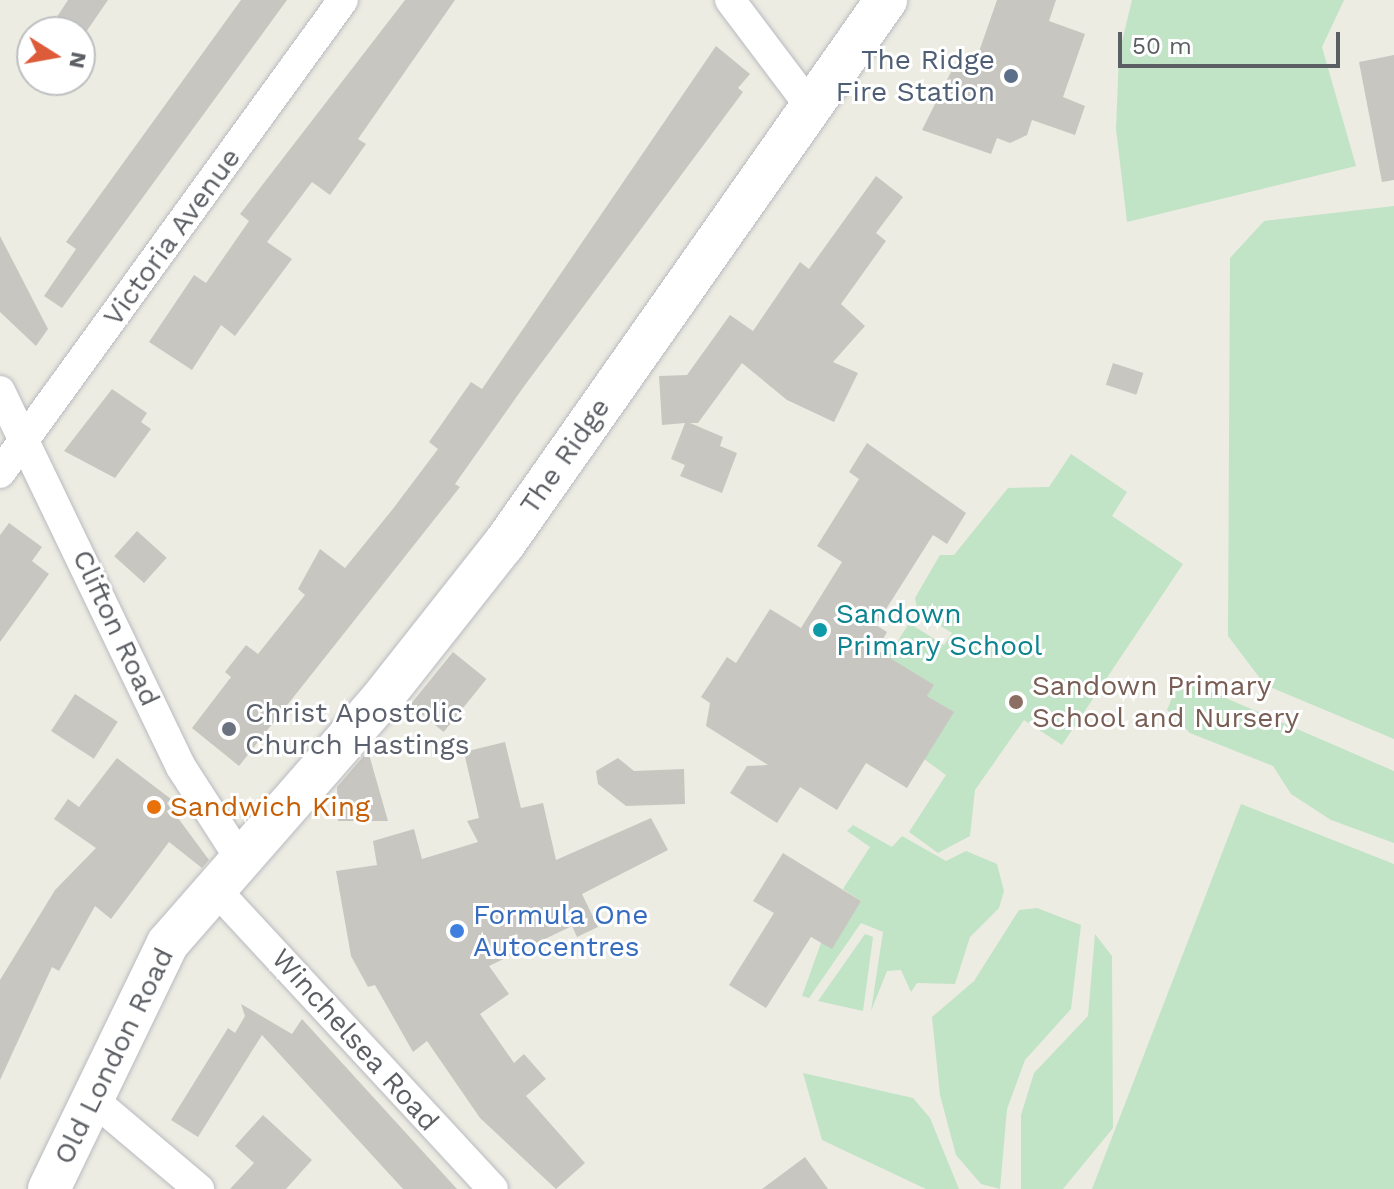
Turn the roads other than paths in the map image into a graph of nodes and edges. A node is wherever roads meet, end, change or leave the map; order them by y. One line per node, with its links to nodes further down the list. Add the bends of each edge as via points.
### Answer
1 (343, 0): 6 (street, Victoria Avenue)
2 (730, 0): 4 (street)
3 (886, 0): 4 (main road, The Ridge)
4 (810, 106): 8 (main road, The Ridge, via 504,544)
5 (0, 391): 6 (street, Clifton Road)
6 (27, 438): 7 (street, Victoria Avenue); 8 (street, Clifton Road)
7 (0, 473)
8 (229, 876): 9 (main road, Old London Road, via 168,943); 12 (street, Winchelsea Road)
9 (90, 1097): 10 (main road, Old London Road); 11 (street)
10 (49, 1189)
11 (199, 1189)
12 (493, 1189)

